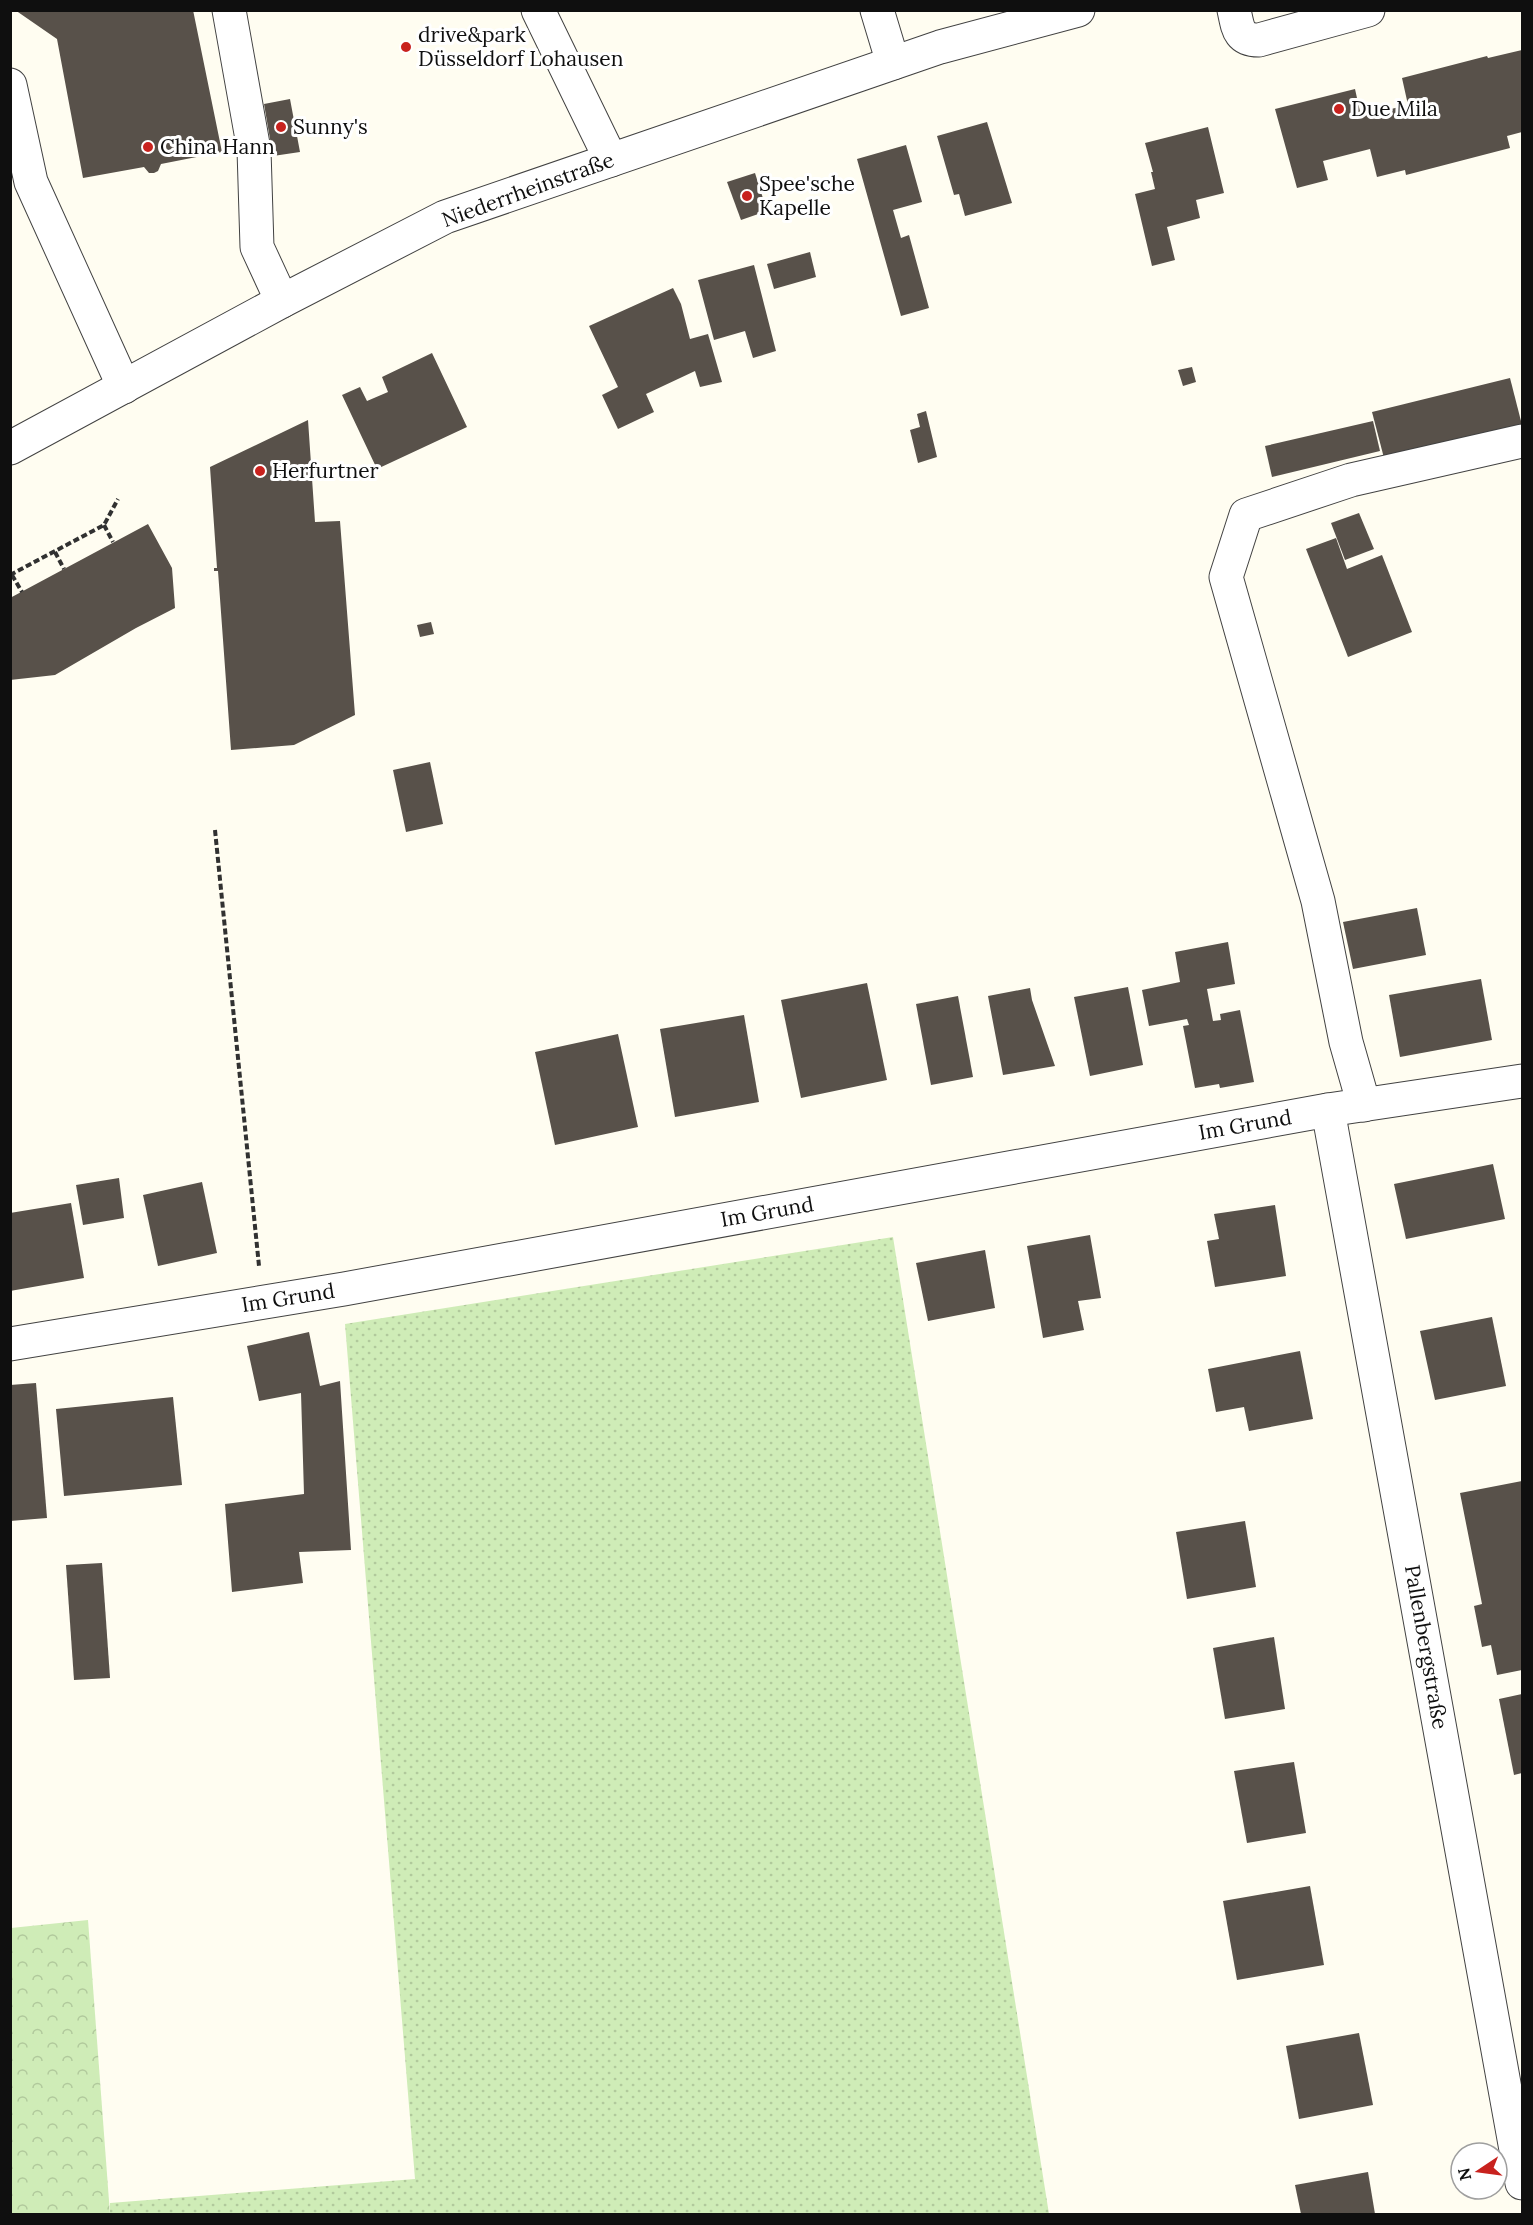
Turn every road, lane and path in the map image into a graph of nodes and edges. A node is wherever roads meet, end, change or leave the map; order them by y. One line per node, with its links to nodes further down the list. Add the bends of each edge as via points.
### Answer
1 (229, 10): 10 (street, via 254,150 257,246)
2 (538, 10): 9 (street)
3 (877, 10): 7 (street)
4 (1078, 10): 7 (street, Niederrheinstraße)
5 (1234, 10): 6 (street, via 1239,33 1248,40)
6 (1368, 10)
7 (893, 63): 9 (street, Niederrheinstraße)
8 (10, 85): 11 (street, via 30,182)
9 (611, 160): 10 (street, Niederrheinstraße, via 445,217)
10 (282, 302): 11 (street, Niederrheinstraße)
11 (124, 387): 13 (street, Niederrheinstraße)
12 (1522, 441): 23 (street, via 1351,480 1246,515 1226,576 1318,901 1346,1042)
13 (10, 448)
14 (118, 499): 15 (path)
15 (104, 525): 16 (path); 17 (path)
16 (113, 542)
17 (55, 552): 18 (path); 19 (path)
18 (64, 569)
19 (11, 575): 20 (path)
20 (22, 592)
21 (214, 830): 25 (path)
22 (1522, 1081): 23 (street, Im Grund)
23 (1364, 1105): 24 (street, Im Grund)
24 (1328, 1110): 25 (street, Im Grund); 27 (street, Pallenbergstraße)
25 (262, 1302): 26 (street, Im Grund)
26 (10, 1344)
27 (1522, 2183)

